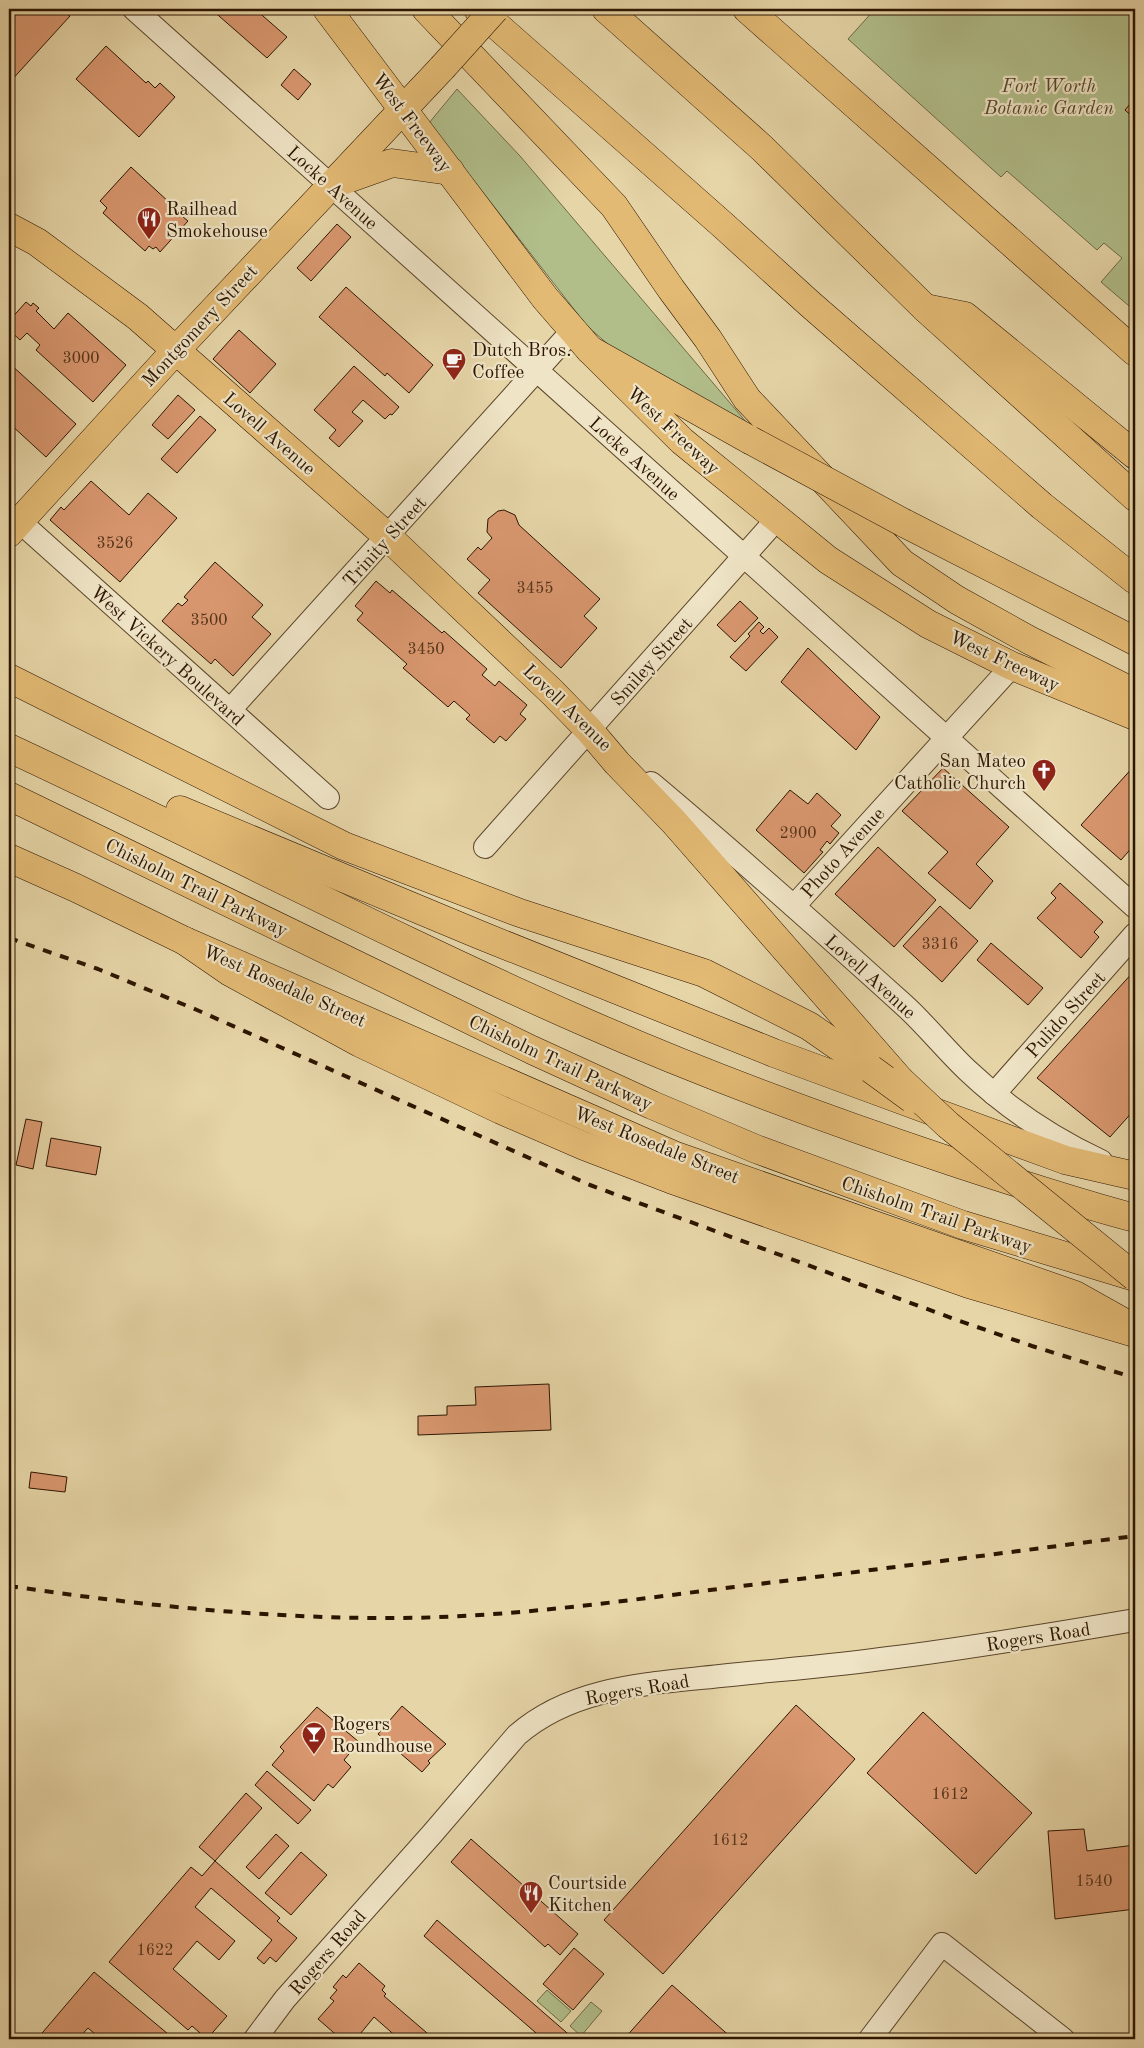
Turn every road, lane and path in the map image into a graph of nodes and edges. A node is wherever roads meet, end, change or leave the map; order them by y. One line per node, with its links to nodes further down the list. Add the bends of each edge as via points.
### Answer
1 (134, 9): 10 (street, Locke Avenue)
2 (327, 9): 8 (main road, West Freeway)
3 (426, 9): 27 (main road, via 614,206 747,399 902,563 957,600)
4 (478, 9): 23 (main road, via 1042,506)
5 (495, 9): 8 (main road, Montgomery Street, bridge)
6 (606, 9): 12 (main road, via 762,148)
7 (747, 9): 15 (main road)
8 (404, 109): 9 (main road, West Freeway); 10 (main road, Montgomery Street)
9 (450, 171): 10 (main road, via 392,163); 13 (main road, West Freeway, via 517,263)
10 (330, 185): 14 (main road, Montgomery Street); 16 (street, Locke Avenue)
11 (9, 227): 14 (main road, Lovell Avenue, via 66,262)
12 (925, 308): 17 (main road, via 966,316); 18 (main road)
13 (582, 340): 16 (street, Trinity Street); 19 (main road, West Freeway, via 682,442); 24 (main road, bridge, via 750,440 904,523)
14 (176, 350): 20 (main road, Montgomery Street); 21 (main road, Lovell Avenue)
15 (1135, 352)
16 (537, 371): 21 (street, Trinity Street); 22 (street, Locke Avenue)
17 (1135, 455)
18 (1135, 497)
19 (776, 520): 22 (street, Smiley Street); 25 (main road, West Freeway, via 828,560 928,624)
20 (12, 522): 28 (street, West Vickery Boulevard)
21 (388, 537): 28 (street, Trinity Street); 30 (main road, Lovell Avenue)
22 (744, 556): 30 (street, Smiley Street); 31 (street, Locke Avenue)
23 (1135, 580)
24 (1135, 640)
25 (1012, 666): 29 (main road, West Freeway); 31 (street, Photo Avenue)
26 (9, 678): 42 (main road, bridge, via 344,846 520,913 704,973 809,1026)
27 (1135, 693)
28 (230, 710): 34 (street, West Vickery Boulevard)
29 (1135, 716)
30 (589, 730): 35 (street, Smiley Street); 37 (street, Lovell Avenue); 42 (main road, bridge, via 900,1080)
31 (947, 738): 37 (street, Photo Avenue); 38 (street, Locke Avenue)
32 (17, 752): 43 (main road, via 160,802 774,1053 1065,1160); 44 (main road, via 423,948 617,1036 782,1103 871,1135)
33 (9, 796): 45 (main road, Chisholm Trail Parkway, via 532,1050 668,1112 756,1149 963,1225)
34 (328, 798)
35 (486, 847)
36 (9, 858): 40 (main road)
37 (794, 906): 41 (street, Lovell Avenue, via 915,1016)
38 (1135, 907)
39 (1135, 934): 41 (street, Pulido Street)
40 (185, 942): 46 (main road, West Rosedale Street, via 676,1156 1075,1295); 46 (main road, via 230,972 360,1043 584,1146 670,1180 969,1284)
41 (994, 1094): 43 (street, Lovell Avenue, via 1062,1142)
42 (948, 1125): 45 (main road, bridge)
43 (1135, 1174)
44 (1135, 1218)
45 (1135, 1277)
46 (1135, 1331)
47 (1135, 1620): 49 (street, Rogers Road, via 888,1659 641,1685 555,1708 517,1735 285,1999)
48 (1056, 2036): 50 (street, via 942,1944)
49 (255, 2039)
50 (870, 2039)

